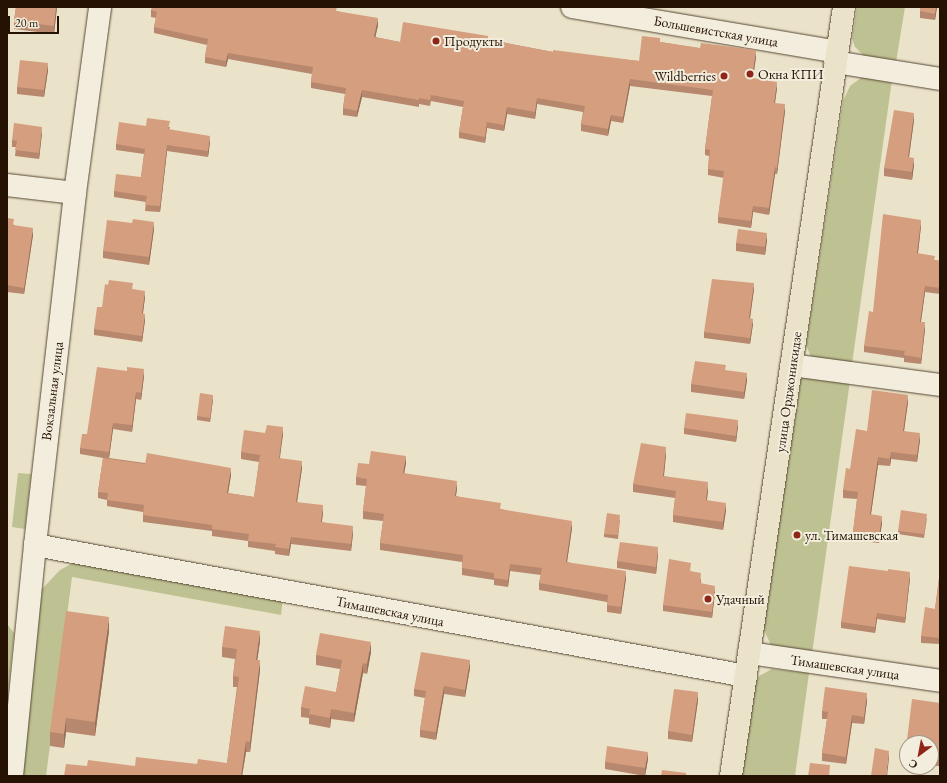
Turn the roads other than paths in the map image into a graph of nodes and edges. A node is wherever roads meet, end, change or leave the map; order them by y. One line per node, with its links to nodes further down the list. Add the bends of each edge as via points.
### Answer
1 (100, 7): 7 (street, Вокзальная улица)
2 (572, 7): 4 (street, Большевистская улица)
3 (844, 7): 4 (main road, улица Орджоникидзе)
4 (836, 57): 5 (street, Большевистская улица); 8 (main road, улица Орджоникидзе)
5 (940, 79)
6 (7, 185): 7 (street)
7 (75, 193): 10 (street, Вокзальная улица)
8 (792, 365): 9 (street); 11 (main road, улица Орджоникидзе)
9 (940, 385)
10 (35, 545): 12 (street, Тимашевская улица); 14 (street, Вокзальная улица)
11 (750, 653): 12 (main road, улица Орджоникидзе); 13 (street, Тимашевская улица)
12 (746, 676): 15 (main road, улица Орджоникидзе)
13 (940, 681)
14 (12, 776)
15 (731, 776)

